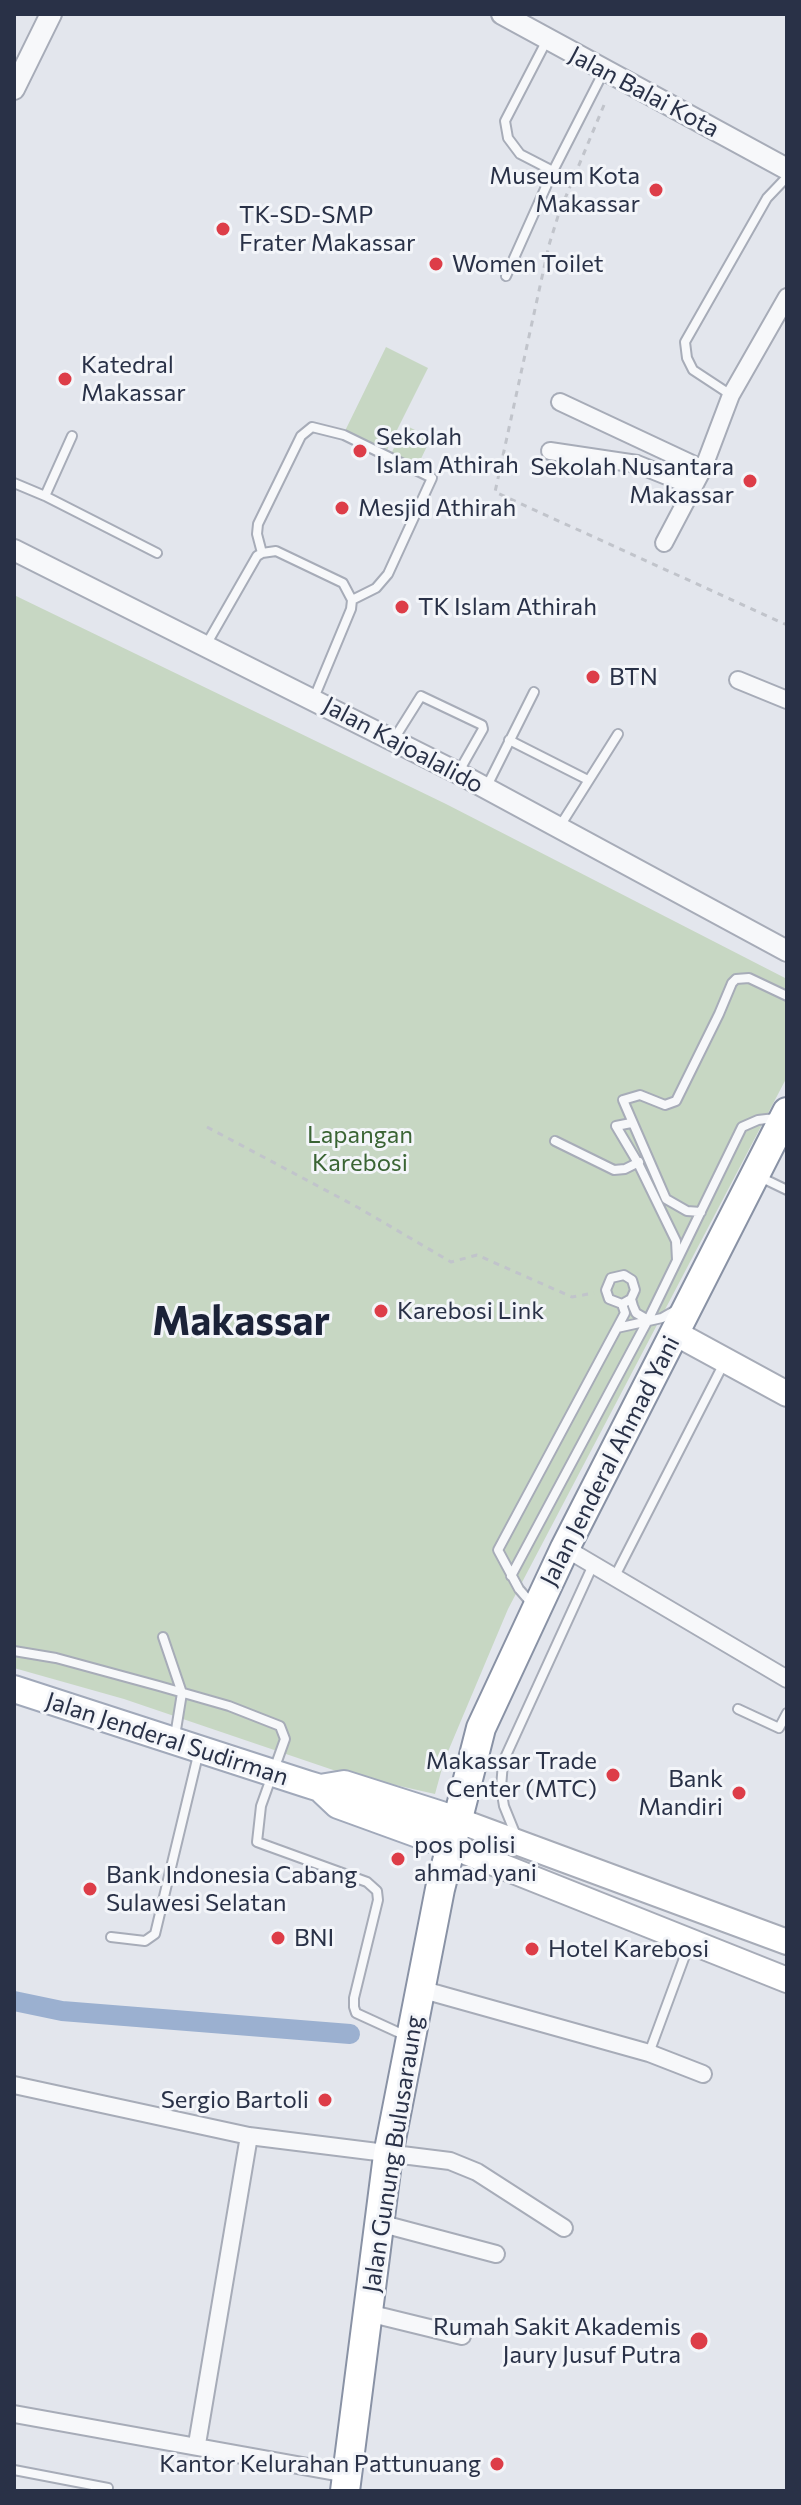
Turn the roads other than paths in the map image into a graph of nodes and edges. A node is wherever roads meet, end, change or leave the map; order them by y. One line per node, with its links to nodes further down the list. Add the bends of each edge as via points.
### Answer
1 (51, 14): 5 (street)
2 (502, 14): 3 (street, Jalan Balai Kota)
3 (548, 39): 4 (street, Jalan Balai Kota); 7 (lane, via 505,121 508,138 520,154)
4 (605, 70): 6 (street, Jalan Balai Kota); 7 (lane)
5 (14, 89)
6 (787, 169)
7 (553, 171): 9 (lane)
8 (787, 177): 11 (lane, via 767,198 685,342 693,370)
9 (506, 276)
10 (787, 297): 11 (street)
11 (731, 395): 15 (street)
12 (560, 402): 15 (street)
13 (72, 436): 18 (lane)
14 (550, 451): 17 (street, via 637,464)
15 (703, 469): 17 (street)
16 (14, 483): 18 (lane)
17 (694, 487): 19 (street)
18 (45, 496): 21 (lane)
19 (664, 543)
20 (14, 550): 24 (street, Jalan Kajoalalido)
21 (157, 553)
22 (262, 553): 23 (lane, via 276,551 343,583); 23 (lane, via 258,524 301,436 312,427 344,435 432,478 388,574 376,588); 24 (lane)
23 (352, 600): 27 (lane)
24 (206, 645): 27 (street, Jalan Kajoalalido)
25 (738, 680): 28 (street)
26 (534, 692): 31 (lane)
27 (314, 699): 30 (street, Jalan Kajoalalido)
28 (787, 700)
29 (618, 734): 33 (lane)
30 (394, 740): 32 (street, Jalan Kajoalalido); 32 (lane, via 420,696 482,725)
31 (509, 740): 33 (lane); 34 (lane)
32 (458, 773): 34 (street, Jalan Kajoalalido)
33 (588, 780): 35 (lane)
34 (486, 789): 35 (street, Jalan Kajoalalido)
35 (559, 827): 36 (street, Jalan Kajoalalido)
36 (787, 951)
37 (787, 996): 39 (lane, via 749,978 736,979 676,1101 665,1105 640,1095 623,1100)
38 (786, 1114): 43 (highway, Jalan Jenderal Ahmad Yani); 45 (lane, via 742,1127)
39 (631, 1123): 41 (lane); 42 (lane, via 616,1126)
40 (555, 1141): 42 (lane, via 614,1170)
41 (648, 1159): 42 (lane); 45 (lane, via 666,1199)
42 (638, 1163): 46 (lane, via 676,1241)
43 (755, 1175): 44 (lane); 48 (highway, Jalan Jenderal Ahmad Yani)
44 (787, 1190)
45 (701, 1212): 46 (lane)
46 (677, 1261): 50 (lane)
47 (631, 1299): 49 (lane); 49 (lane, via 634,1285 624,1275 611,1278 606,1290 613,1302); 50 (lane, via 636,1313)
48 (691, 1302): 50 (lane); 52 (highway, Jalan Jenderal Ahmad Yani)
49 (622, 1304): 51 (lane, via 625,1313)
50 (648, 1320): 51 (lane); 57 (lane)
51 (617, 1328): 57 (lane, via 498,1550)
52 (675, 1333): 53 (main road); 55 (highway, Jalan Jenderal Ahmad Yani)
53 (725, 1362): 54 (main road); 58 (lane)
54 (787, 1394)
55 (565, 1548): 56 (street); 59 (highway, Jalan Jenderal Ahmad Yani)
56 (593, 1565): 58 (street); 71 (lane, via 503,1762 504,1806)
57 (511, 1576): 59 (lane)
58 (614, 1578): 62 (street)
59 (536, 1608): 70 (highway, Jalan Jenderal Ahmad Yani, via 481,1728)
60 (163, 1637): 64 (lane)
61 (14, 1651): 64 (lane)
62 (787, 1679)
63 (14, 1689): 67 (main road, Jalan Jenderal Sudirman)
64 (182, 1693): 67 (lane); 69 (lane, via 280,1726 285,1739)
65 (738, 1709): 66 (lane, via 779,1728)
66 (787, 1713)
67 (174, 1740): 68 (main road, Jalan Jenderal Sudirman)
68 (200, 1749): 69 (main road, Jalan Jenderal Sudirman); 72 (lane, via 155,1934 145,1941)
69 (273, 1773): 70 (main road, Jalan Jenderal Sudirman, via 320,1788 338,1805); 77 (lane, via 261,1806 257,1842 367,1882 377,1891 354,2007 356,2013)
70 (454, 1833): 71 (main road); 73 (main road); 76 (highway, Jalan Gunung Bulusaraung)
71 (519, 1841): 74 (main road)
72 (111, 1937)
73 (690, 1941): 75 (main road); 78 (lane)
74 (787, 1942)
75 (787, 1980)
76 (420, 1989): 77 (highway, Jalan Gunung Bulusaraung); 78 (street)
77 (411, 2038): 82 (highway, Jalan Gunung Bulusaraung)
78 (649, 2053): 79 (street)
79 (703, 2074)
80 (14, 2085): 81 (street)
81 (249, 2136): 82 (street); 89 (street)
82 (388, 2155): 83 (highway, Jalan Gunung Bulusaraung); 84 (street, via 459,2163)
83 (379, 2223): 85 (street); 86 (highway, Jalan Gunung Bulusaraung)
84 (564, 2228)
85 (496, 2254)
86 (368, 2313): 87 (street); 91 (highway, Jalan Gunung Bulusaraung)
87 (462, 2336)
88 (14, 2414): 89 (street)
89 (197, 2444): 91 (street)
90 (14, 2470): 92 (lane)
91 (349, 2486)
92 (108, 2488)

